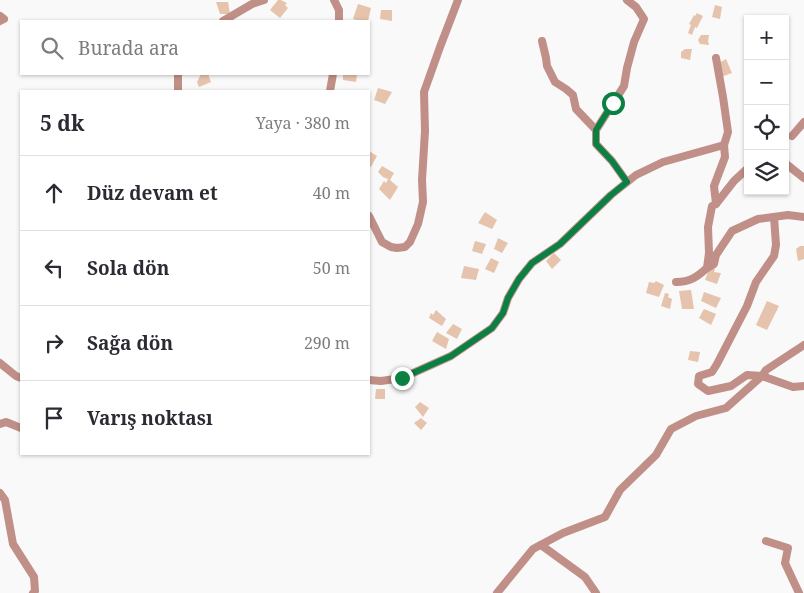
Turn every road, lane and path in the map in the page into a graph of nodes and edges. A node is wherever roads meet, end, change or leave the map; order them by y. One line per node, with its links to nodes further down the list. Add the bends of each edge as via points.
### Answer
1 (264, 0): 6 (street)
2 (334, 0): 7 (street)
3 (458, 0): 26 (street, via 424,92 423,202 418,224 410,242 397,248 382,242)
4 (627, 0): 16 (street, via 644,19 626,68 624,86)
5 (0, 16): 8 (street, via 4,19)
6 (225, 20)
7 (339, 20)
8 (0, 21)
9 (542, 41): 16 (street, via 547,66 555,82 573,95 576,110)
10 (716, 58): 18 (street, via 728,132)
11 (178, 75): 13 (street)
12 (332, 75): 14 (street)
13 (178, 90)
14 (330, 90)
15 (804, 122): 17 (street)
16 (596, 130): 22 (street, via 596,144)
17 (792, 136)
18 (724, 145): 22 (street, via 663,162); 23 (street, via 725,157 714,186)
19 (789, 166): 21 (street)
20 (744, 171): 23 (street)
21 (804, 178)
22 (627, 182): 33 (street, via 560,244 532,263 519,279 492,328 451,356 402,378)
23 (716, 204): 27 (street, via 712,206 708,227)
24 (774, 217): 25 (street); 27 (street, via 758,219 732,231 716,255 714,264); 31 (street, via 774,256 756,282 717,364 712,372 699,376 698,384 708,391 731,386 747,375)
25 (804, 217)
26 (370, 218)
27 (707, 268): 28 (street, via 685,282)
28 (676, 282)
29 (804, 345): 31 (street)
30 (0, 363): 32 (street)
31 (762, 376): 34 (street, via 793,387); 39 (street, via 726,408 696,416 671,429 656,455 620,490 605,517)
32 (20, 378)
33 (370, 382)
34 (804, 386)
35 (2, 421): 36 (street)
36 (20, 428)
37 (0, 493): 40 (street, via 5,500 13,544 34,577)
38 (766, 541): 43 (street, via 788,548 785,564)
39 (541, 545): 41 (street, via 533,549); 42 (street, via 585,577)
40 (33, 593)
41 (497, 593)
42 (596, 593)
43 (799, 593)

